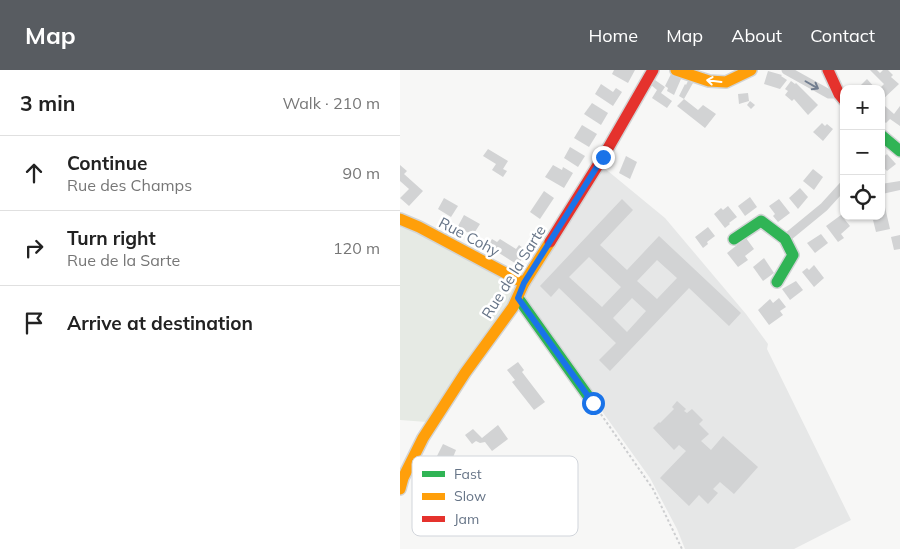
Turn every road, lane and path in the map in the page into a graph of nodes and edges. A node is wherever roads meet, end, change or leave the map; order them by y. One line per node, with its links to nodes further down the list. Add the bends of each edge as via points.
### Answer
1 (653, 70): 15 (street, Rue de la Sarte)
2 (676, 70): 3 (street, one-way to 2, via 726,82 709,81)
3 (751, 70)
4 (786, 70): 7 (street, one-way to 7, via 828,94)
5 (828, 70): 6 (street)
6 (840, 95)
7 (840, 97)
8 (885, 140): 9 (street)
9 (900, 151)
10 (840, 189): 13 (street)
11 (400, 219): 15 (street, Rue Cohy)
12 (734, 238): 13 (street, via 761,221)
13 (785, 239): 14 (street, via 794,255)
14 (777, 282)
15 (524, 283): 16 (street, Rue de la Sarte)
16 (518, 298): 17 (street); 18 (street, Rue de la Sarte, via 465,373)
17 (593, 403): 21 (path, via 653,489)
18 (414, 456)
19 (412, 460): 20 (street, Rue de la Sarte)
20 (400, 489)
21 (682, 549)

